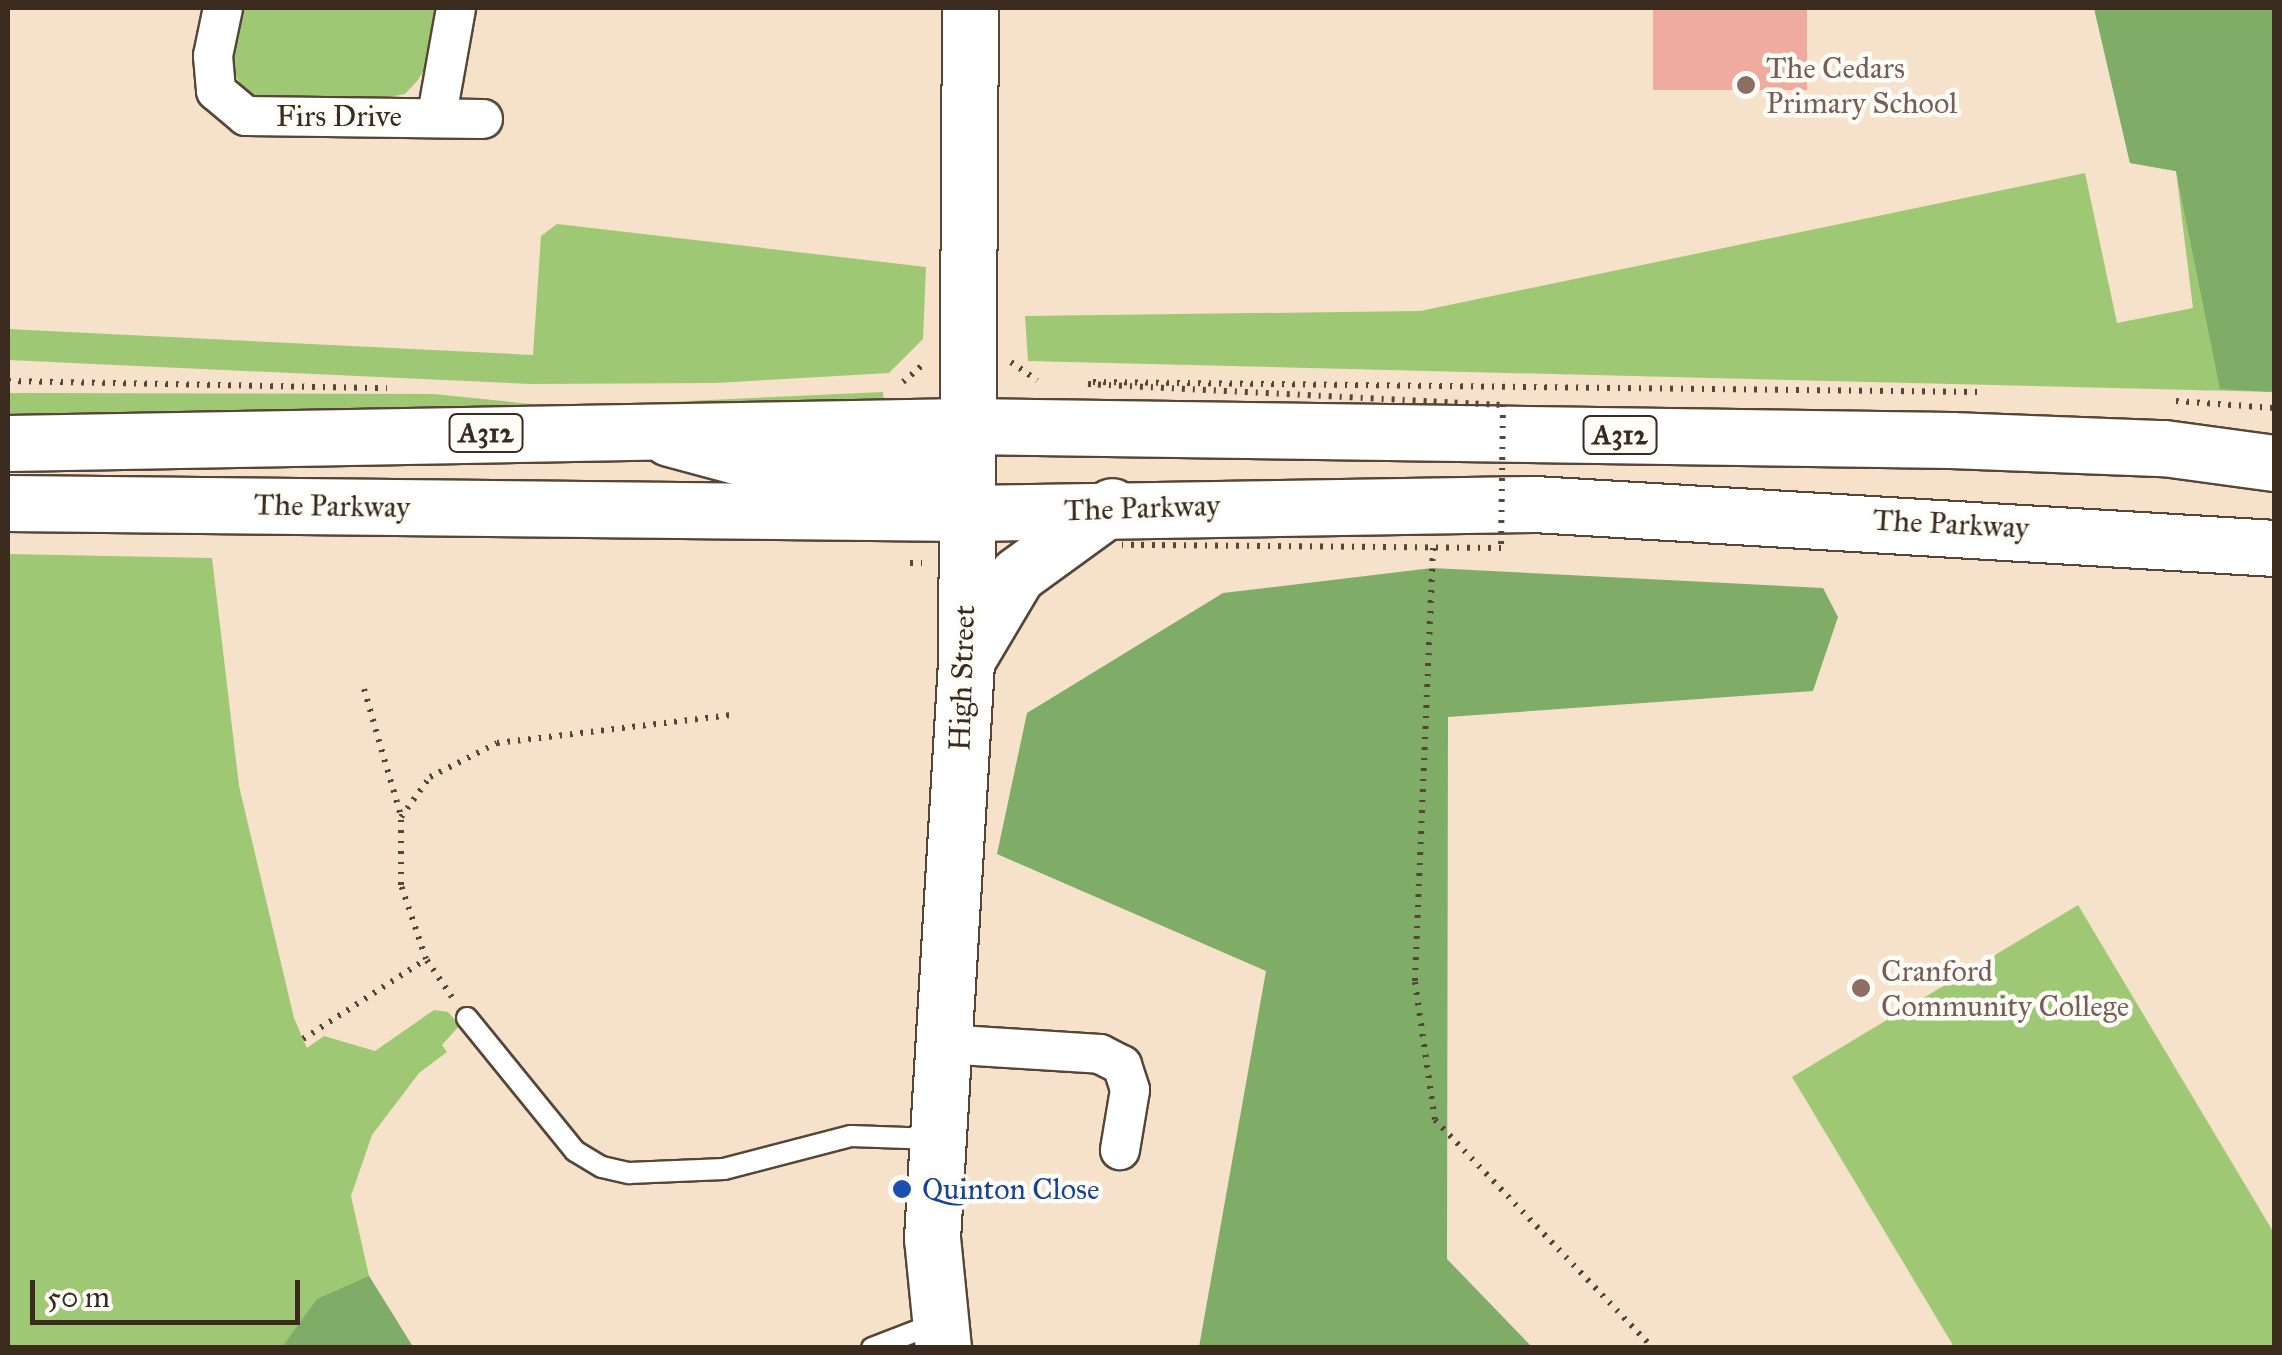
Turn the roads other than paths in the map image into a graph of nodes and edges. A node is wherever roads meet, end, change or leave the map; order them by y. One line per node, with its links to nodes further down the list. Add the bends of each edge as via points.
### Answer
1 (223, 8): 4 (street, Firs Drive, via 213,56 216,91 246,116)
2 (456, 8): 4 (street, Firs Drive)
3 (970, 8): 7 (main road, High Street)
4 (437, 115): 5 (street, Firs Drive)
5 (483, 120)
6 (8, 443): 7 (main road, A312, via 642,430)
7 (965, 443): 8 (main road, A312, via 1951,440 2164,448); 10 (main road, High Street)
8 (2274, 463)
9 (8, 502): 10 (main road, The Parkway)
10 (966, 513): 11 (main road, The Parkway); 13 (main road, High Street)
11 (1117, 526): 12 (main road, The Parkway, via 1534,504 1864,518); 13 (main road, via 1017,575)
12 (2274, 548)
13 (966, 662): 15 (main road, High Street)
14 (467, 1018): 16 (lane, via 575,1150 602,1167 629,1173 724,1168 851,1136)
15 (944, 1044): 16 (main road, High Street); 17 (street, via 1100,1054 1122,1065 1130,1090)
16 (936, 1139): 18 (main road, High Street, via 932,1238)
17 (1120, 1150)
18 (941, 1335): 19 (lane)
19 (872, 1348)

